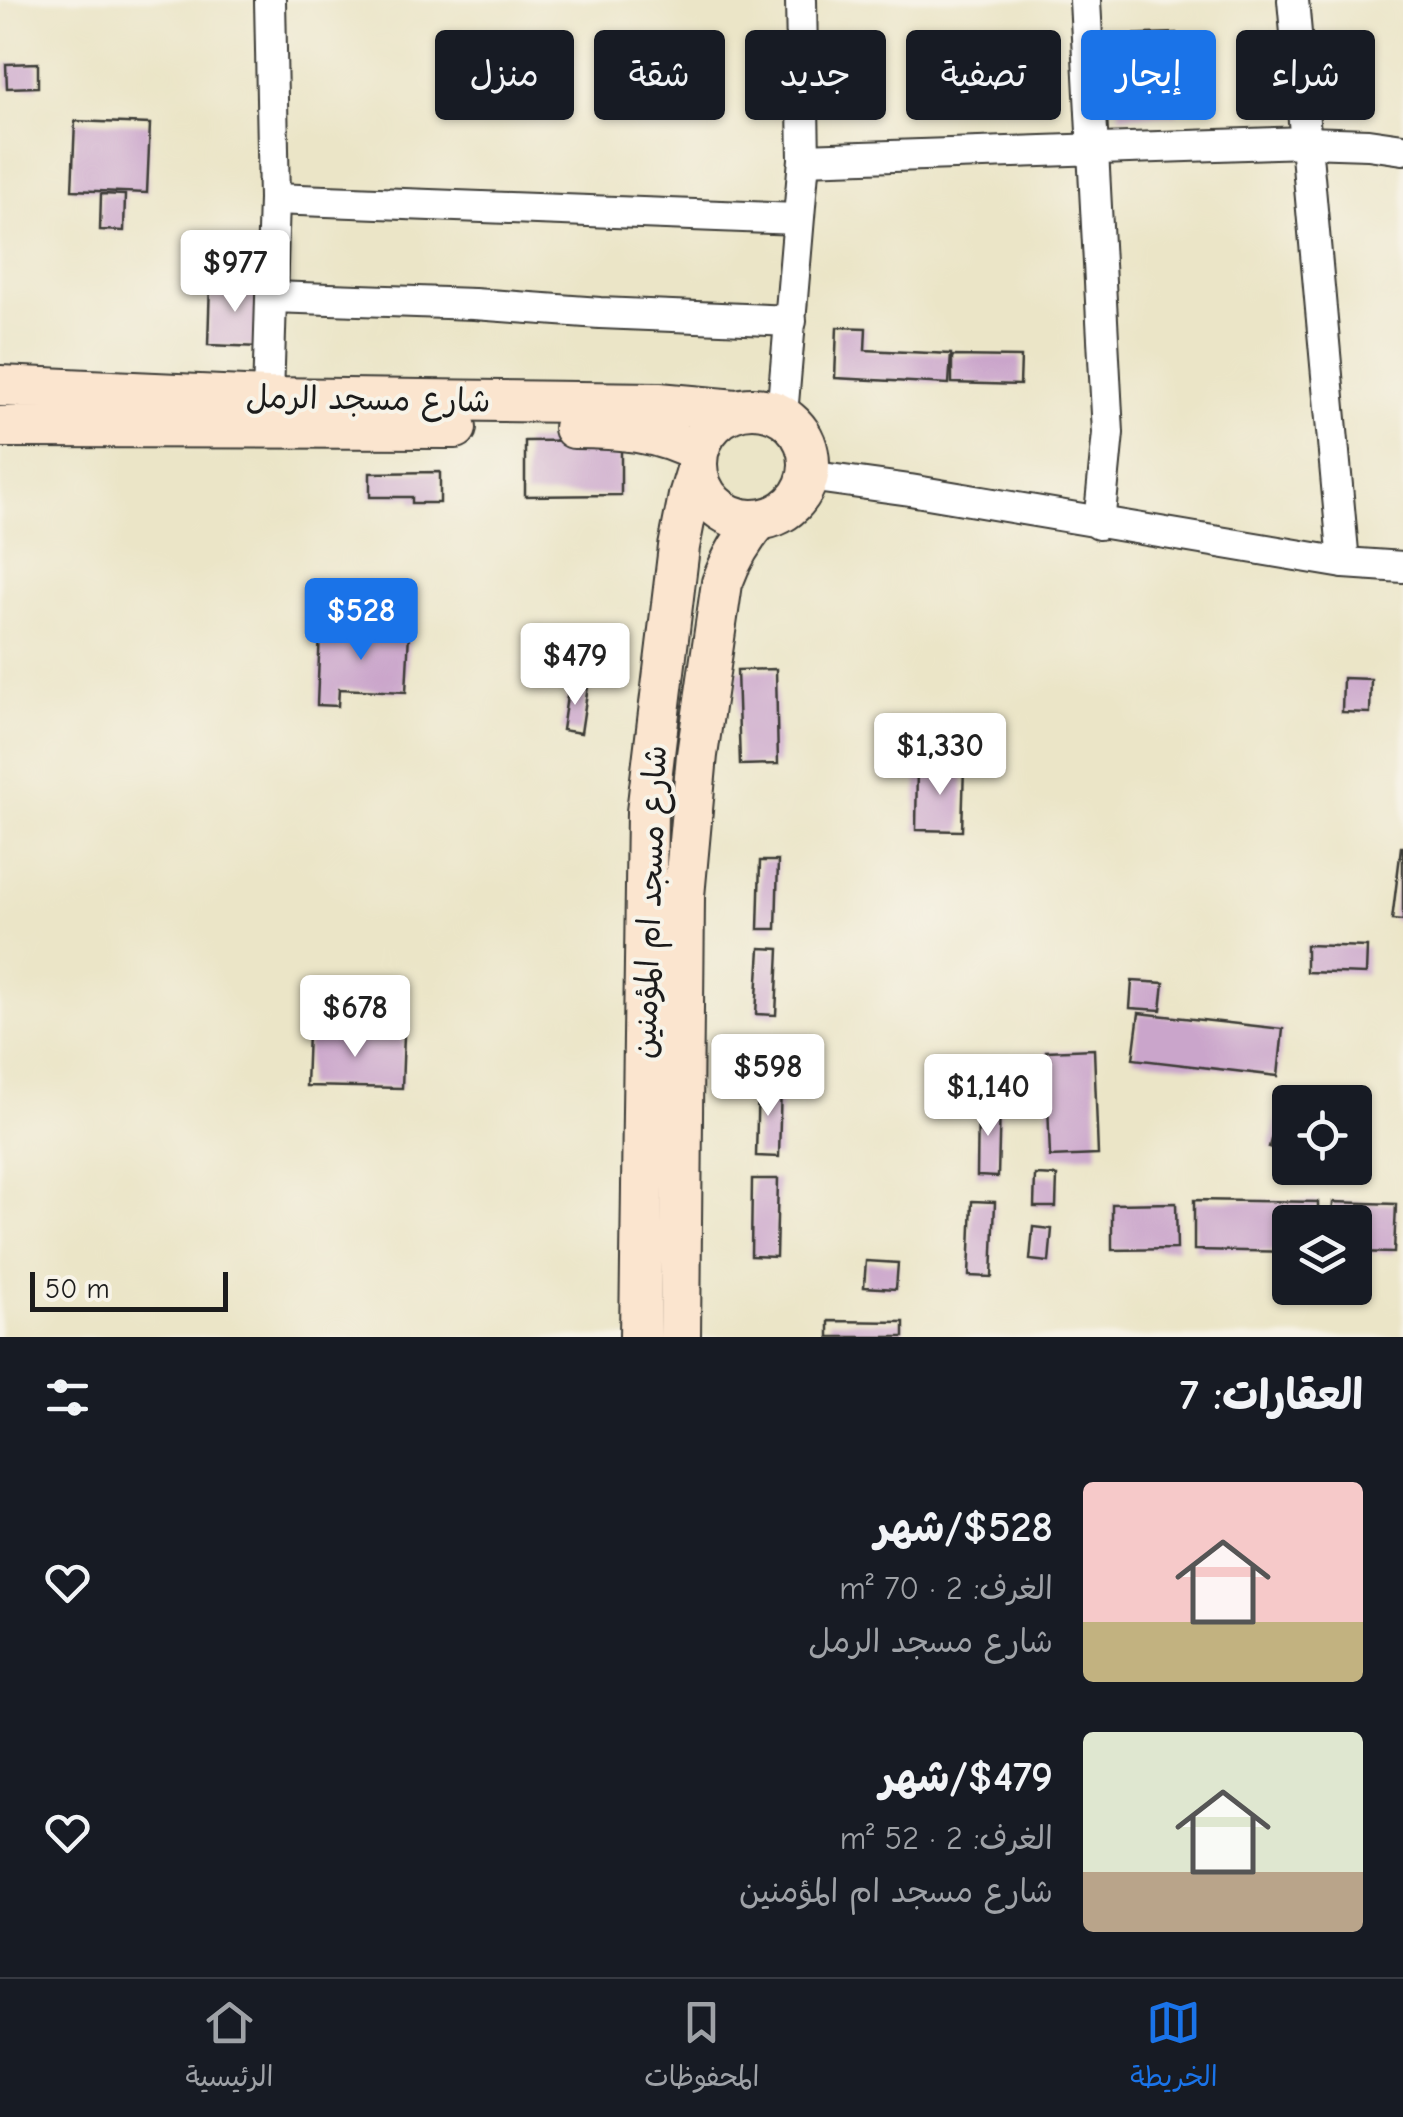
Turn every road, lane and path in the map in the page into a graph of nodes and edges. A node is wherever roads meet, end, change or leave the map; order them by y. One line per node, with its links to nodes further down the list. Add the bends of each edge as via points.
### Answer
1 (270, 0): 9 (street)
2 (801, 0): 8 (street)
3 (1085, 0): 7 (street)
4 (1293, 0): 5 (street)
5 (1306, 142): 6 (street); 7 (street); 22 (street)
6 (1403, 148)
7 (1094, 149): 8 (street); 21 (street, via 1108,433)
8 (804, 159): 10 (street)
9 (274, 199): 10 (street); 11 (street)
10 (798, 219): 12 (street)
11 (272, 297): 12 (street); 15 (street)
12 (791, 321): 16 (street)
13 (0, 386): 15 (street, شارع مسجد الرمل)
14 (736, 410): 15 (street, شارع مسجد الرمل, via 648,402); 16 (street); 18 (street, via 705,434)
15 (268, 413): 17 (street, شارع مسجد الرمل); 18 (street, شارع مسجد الرمل, via 618,428 663,436)
16 (782, 415): 19 (street, via 805,440)
17 (0, 427)
18 (697, 461): 20 (street, via 711,502 742,519); 24 (street, شارع مسجد ام المؤمنين, via 679,547)
19 (808, 476): 20 (street, via 791,506); 21 (street)
20 (759, 520): 25 (street, شارع مسجد ام المؤمنين, via 722,583)
21 (1099, 524): 22 (street)
22 (1344, 564): 23 (street)
23 (1403, 567)
24 (648, 812): 25 (street); 26 (street, شارع مسجد ام المؤمنين)
25 (690, 813): 27 (street, شارع مسجد ام المؤمنين)
26 (640, 1337)
27 (680, 1337)

